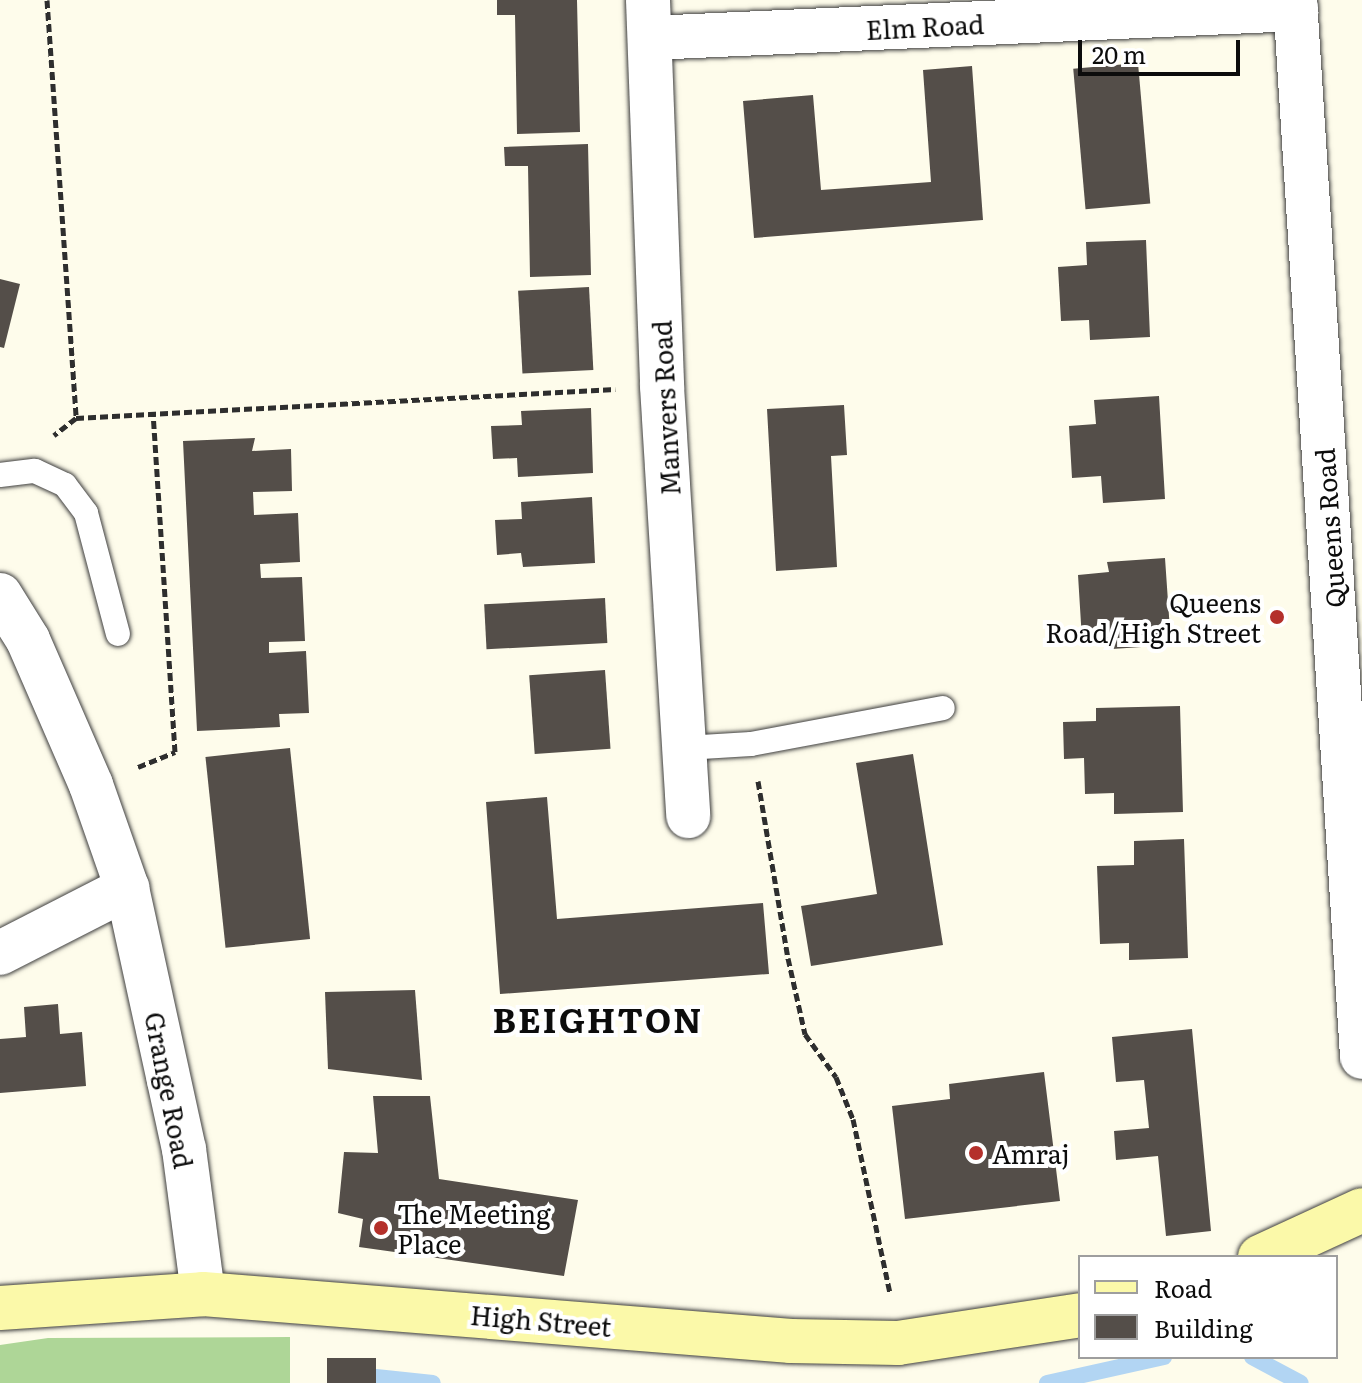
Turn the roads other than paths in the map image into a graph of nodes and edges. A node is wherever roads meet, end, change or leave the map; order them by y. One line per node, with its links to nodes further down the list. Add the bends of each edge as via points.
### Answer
1 (1296, 5): 2 (street, Elm Road); 11 (street, Queens Road)
2 (649, 19): 7 (street, Manvers Road, via 662,386)
3 (1, 474): 5 (lane, via 35,471 65,485 86,513)
4 (0, 595): 9 (street, Grange Road, via 28,640 91,785)
5 (118, 634)
6 (943, 708): 7 (lane, via 751,744)
7 (685, 748): 8 (street, Manvers Road)
8 (688, 816)
9 (127, 888): 10 (street); 14 (street, Grange Road, via 184,1149)
10 (0, 953)
11 (1362, 1057)
12 (1362, 1210): 13 (street)
13 (1264, 1255)
14 (203, 1294): 15 (street, High Street); 16 (street, High Street, via 791,1341 898,1343)
15 (0, 1308)
16 (1078, 1315)

